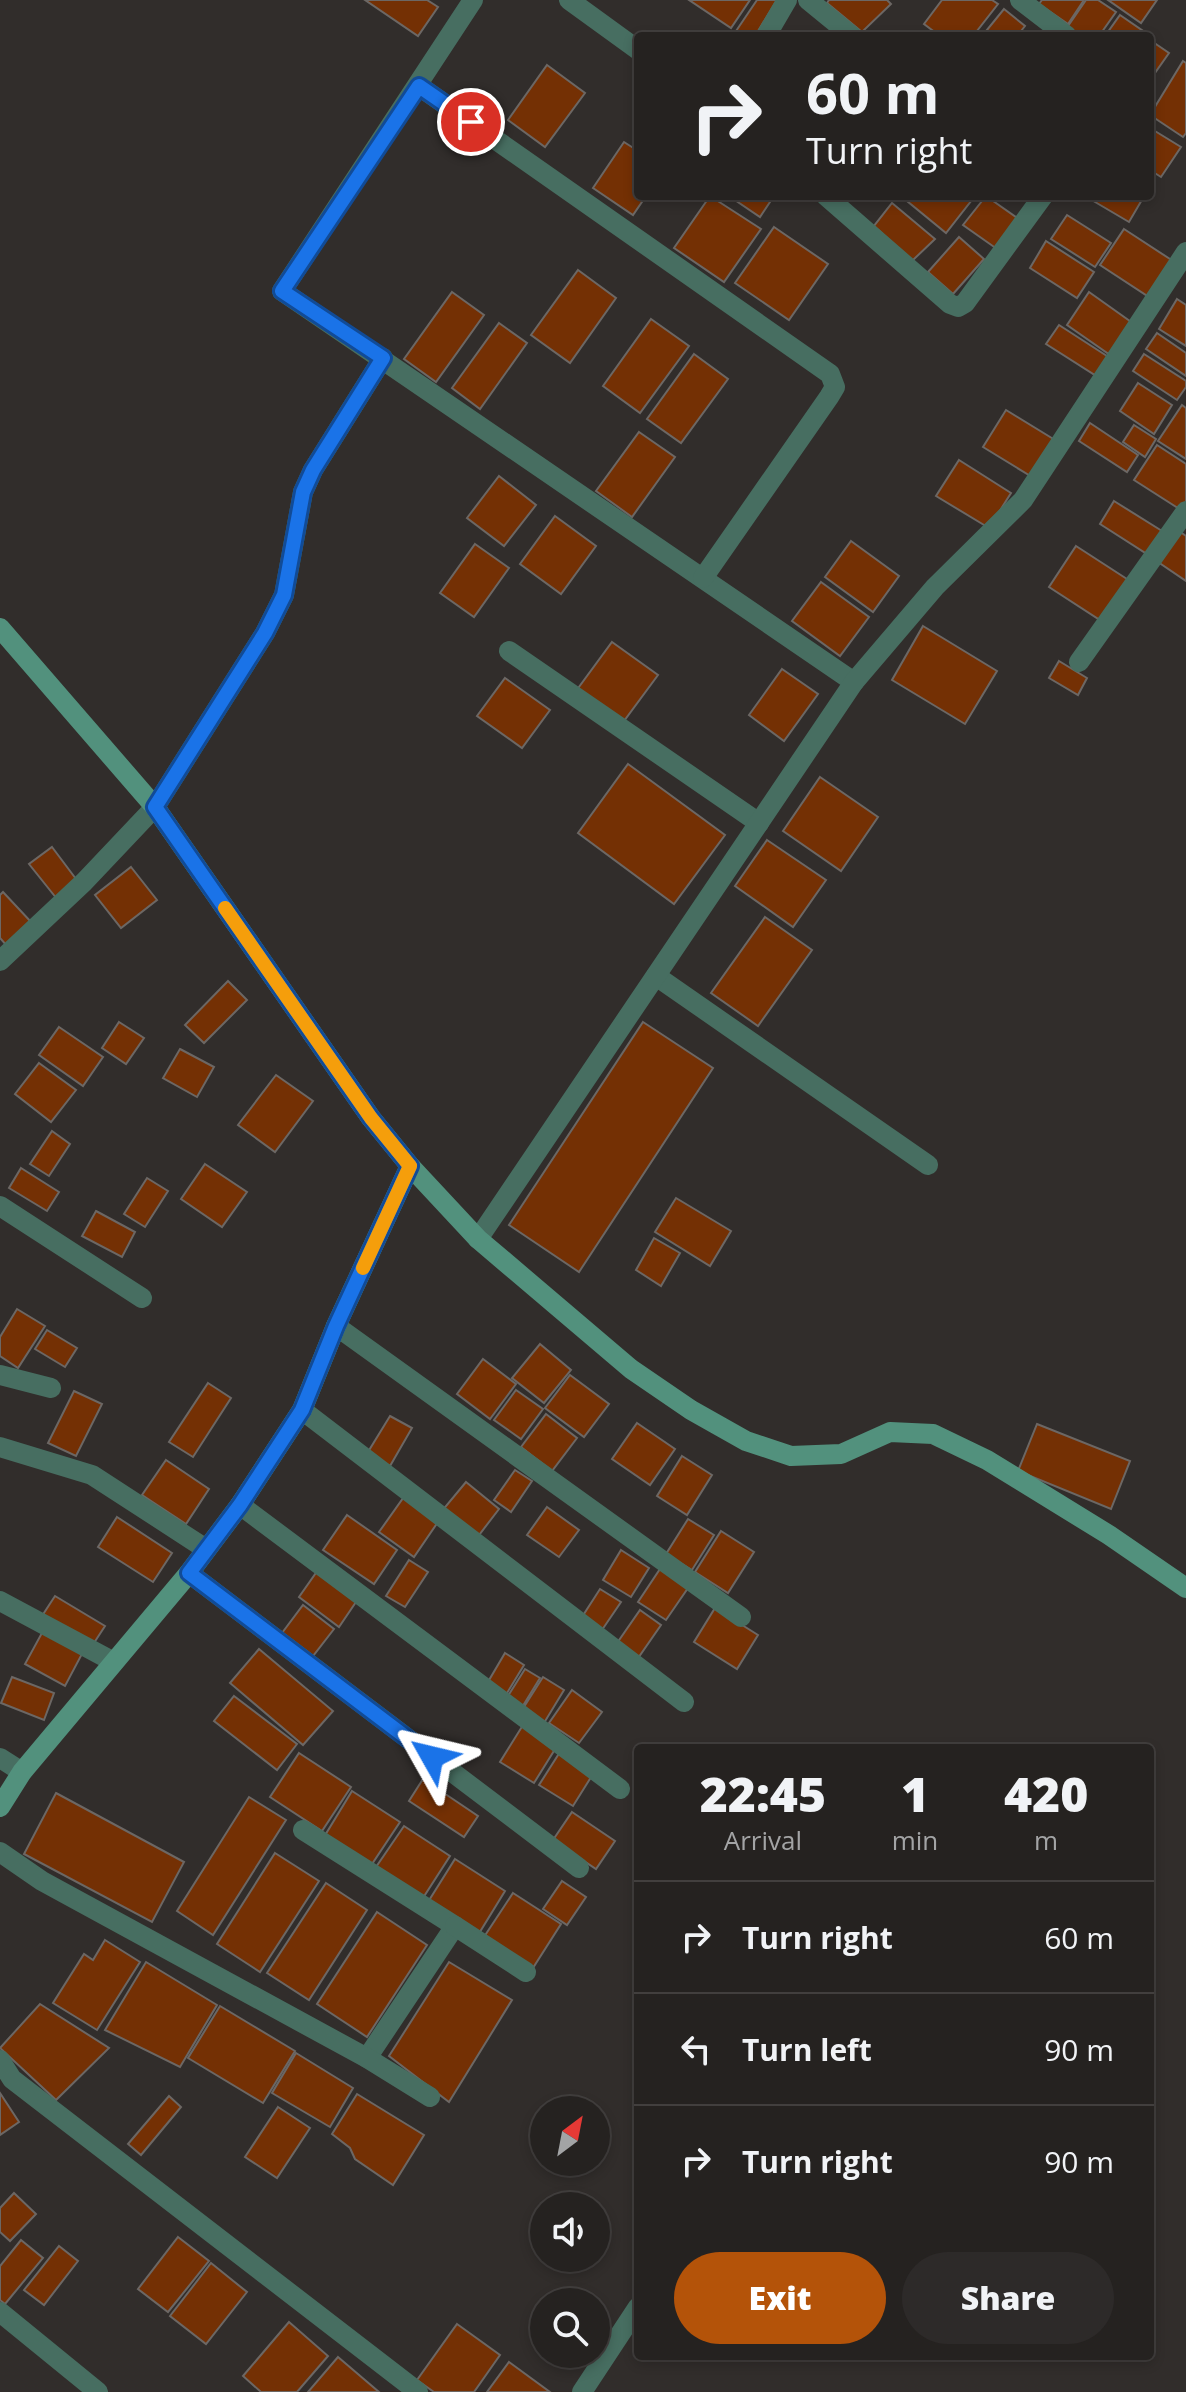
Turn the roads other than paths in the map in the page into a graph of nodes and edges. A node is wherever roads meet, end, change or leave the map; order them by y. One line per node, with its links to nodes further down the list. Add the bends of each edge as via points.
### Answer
1 (473, 0): 10 (street)
2 (569, 0): 9 (street)
3 (787, 0): 6 (street)
4 (808, 0): 7 (street)
5 (1020, 0): 8 (street)
6 (768, 32)
7 (847, 32)
8 (1062, 32)
9 (634, 47)
10 (419, 86): 14 (street, via 282,291); 16 (street, via 830,374 835,387 829,397)
11 (831, 200): 12 (street, via 958,307)
12 (1040, 200)
13 (1186, 252): 20 (street, via 1023,500 935,587)
14 (383, 358): 16 (street); 21 (street, via 308,481 284,595 265,633)
15 (1186, 511): 19 (street)
16 (703, 578): 20 (street)
17 (0, 628): 21 (street)
18 (509, 651): 22 (street)
19 (1079, 662)
20 (854, 682): 22 (street)
21 (155, 807): 23 (street); 26 (street)
22 (759, 823): 24 (street)
23 (0, 961)
24 (656, 976): 25 (street); 28 (street)
25 (928, 1165)
26 (410, 1166): 28 (street); 30 (street)
27 (0, 1206): 29 (street)
28 (478, 1239): 38 (street, via 631,1369 746,1441 791,1456 841,1454 890,1432 933,1434 987,1460)
29 (142, 1298)
30 (336, 1326): 33 (street); 40 (street)
31 (0, 1375): 32 (street)
32 (51, 1388)
33 (302, 1410): 35 (street); 42 (street)
34 (0, 1447): 36 (street, via 92,1475)
35 (240, 1505): 36 (street); 45 (street)
36 (206, 1549): 37 (street)
37 (189, 1573): 41 (street); 49 (street)
38 (1186, 1588)
39 (0, 1601): 41 (street)
40 (741, 1617)
41 (114, 1662): 44 (street)
42 (684, 1702)
43 (0, 1758): 44 (street)
44 (22, 1772): 46 (street)
45 (620, 1789)
46 (0, 1807)
47 (303, 1830): 50 (street)
48 (0, 1852): 52 (street, via 42,1881)
49 (579, 1868)
50 (455, 1926): 51 (street); 52 (street)
51 (526, 1972)
52 (367, 2058): 54 (street)
53 (0, 2060): 58 (street, via 12,2079)
54 (430, 2097)
55 (0, 2312): 57 (street)
56 (634, 2313): 59 (street)
57 (98, 2392)
58 (418, 2392)
59 (582, 2392)

